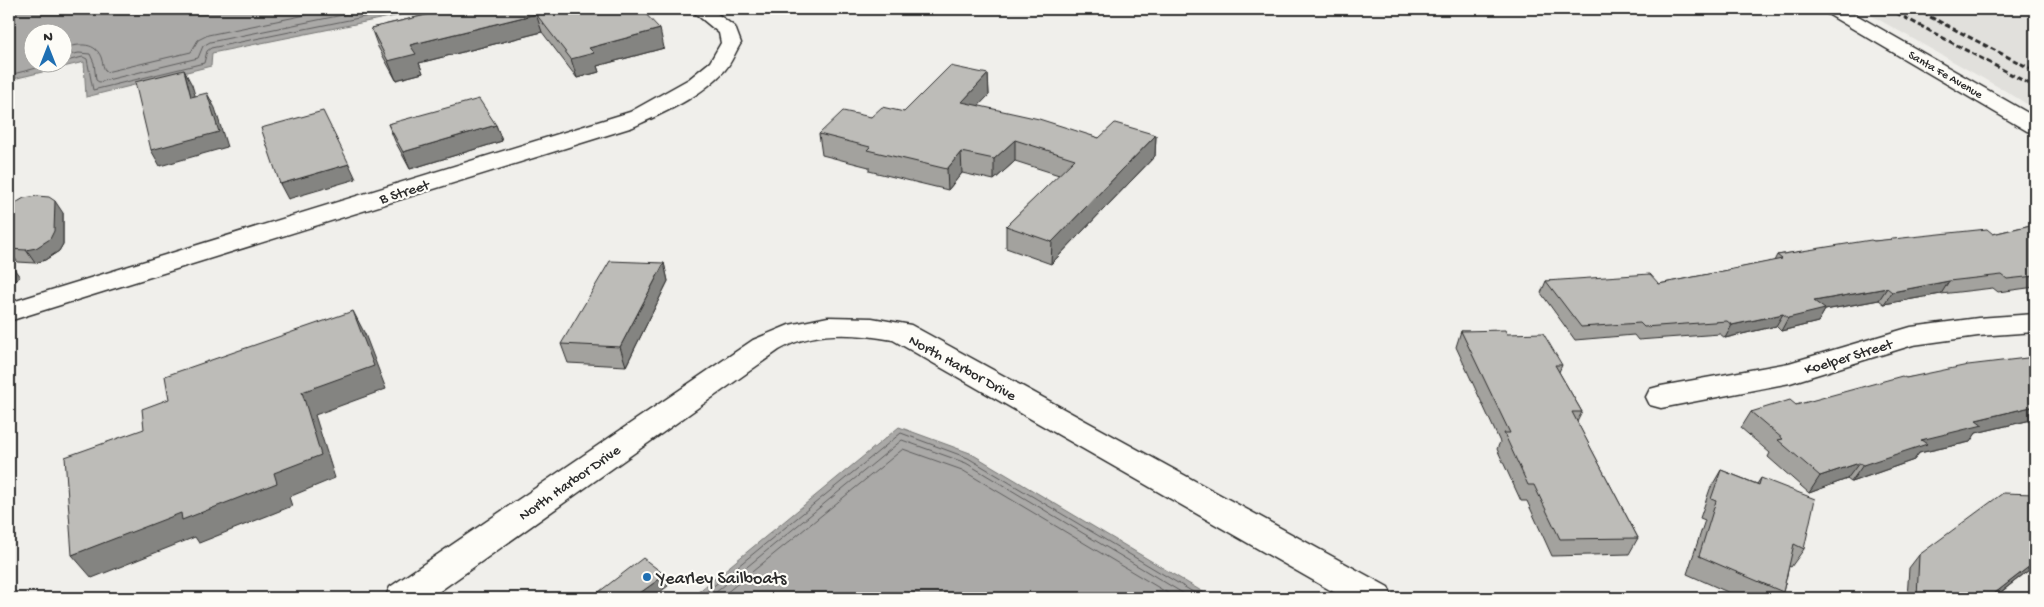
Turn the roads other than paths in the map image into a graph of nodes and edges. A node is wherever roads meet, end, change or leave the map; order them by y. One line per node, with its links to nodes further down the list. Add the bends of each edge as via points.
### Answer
1 (702, 9): 4 (street, B Street, via 728,31 731,43 718,65 691,88 625,122)
2 (1833, 9): 3 (street, Santa Fe Avenue)
3 (2035, 126)
4 (9, 312)
5 (2035, 323): 6 (street, Koelper Street, via 1911,336 1790,373)
6 (1661, 397)
7 (403, 598): 8 (street, North Harbor Drive, via 744,360 784,336 835,324 862,324 901,332)
8 (1374, 598)

